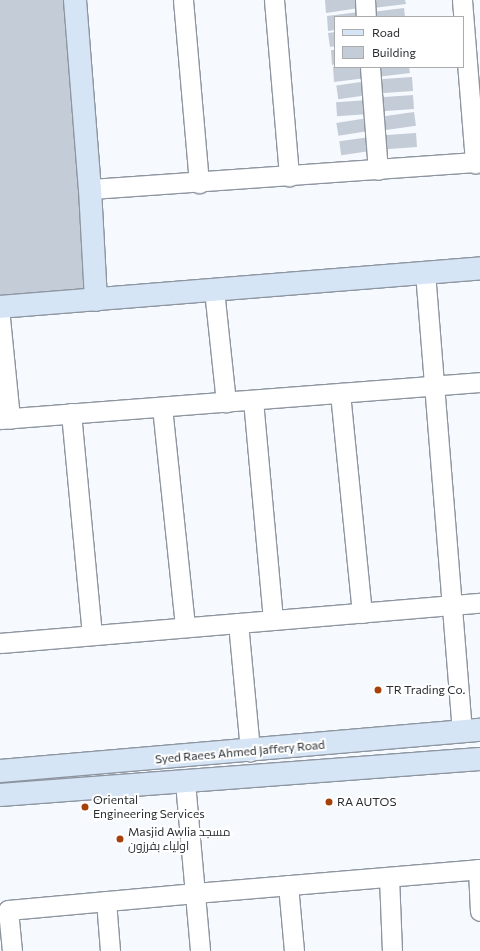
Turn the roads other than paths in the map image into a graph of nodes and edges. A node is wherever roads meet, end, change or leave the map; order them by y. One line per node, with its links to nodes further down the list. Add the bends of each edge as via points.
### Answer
1 (75, 0): 14 (main road)
2 (182, 0): 13 (street)
3 (274, 0): 12 (street)
4 (365, 0): 6 (street)
5 (462, 0): 7 (street)
6 (366, 16)
7 (463, 16)
8 (464, 22): 10 (street)
9 (370, 68): 11 (street)
10 (477, 163): 11 (street)
11 (378, 170): 12 (street)
12 (289, 176): 13 (street)
13 (199, 183): 14 (street)
14 (90, 189): 18 (main road)
15 (480, 268): 16 (main road)
16 (425, 272): 17 (main road); 22 (street)
17 (214, 290): 18 (main road); 25 (street)
18 (96, 300): 19 (main road)
19 (0, 307)
20 (0, 318): 28 (street)
21 (480, 382): 22 (street)
22 (435, 386): 23 (street); 30 (street)
23 (340, 393): 24 (street); 31 (street)
24 (253, 400): 25 (street); 32 (street)
25 (226, 402): 26 (street)
26 (162, 406): 27 (street); 34 (street)
27 (71, 413): 28 (street); 35 (street)
28 (5, 419)
29 (480, 603): 30 (street)
30 (454, 605): 31 (street); 37 (street)
31 (362, 613): 32 (street)
32 (273, 620): 33 (street)
33 (238, 622): 34 (street); 38 (street)
34 (185, 627): 35 (street)
35 (92, 635): 36 (street)
36 (0, 643)
37 (471, 730): 38 (main road, Syed Raees Ahmed Jaffery Road)
38 (250, 751): 39 (main road, Syed Raees Ahmed Jaffery Road)
39 (226, 753): 40 (main road, Syed Raees Ahmed Jaffery Road); 43 (main road, via 219,760 218,768 223,776)
40 (201, 756): 42 (main road, Syed Raees Ahmed Jaffery Road); 44 (main road, via 210,768)
41 (480, 759): 43 (main road, Syed Raees Ahmed Jaffery Road)
42 (0, 771)
43 (231, 779): 44 (main road, Syed Raees Ahmed Jaffery Road)
44 (193, 782): 45 (main road, Syed Raees Ahmed Jaffery Road); 48 (street)
45 (0, 795)
46 (389, 876): 47 (street); 50 (street, via 478,869); 55 (street)
47 (288, 885): 48 (street); 54 (street)
48 (195, 893): 49 (street); 53 (street)
49 (106, 901): 51 (street, via 8,910); 52 (street)
50 (480, 911)
51 (12, 951)
52 (110, 951)
53 (200, 951)
54 (294, 951)
55 (392, 951)

